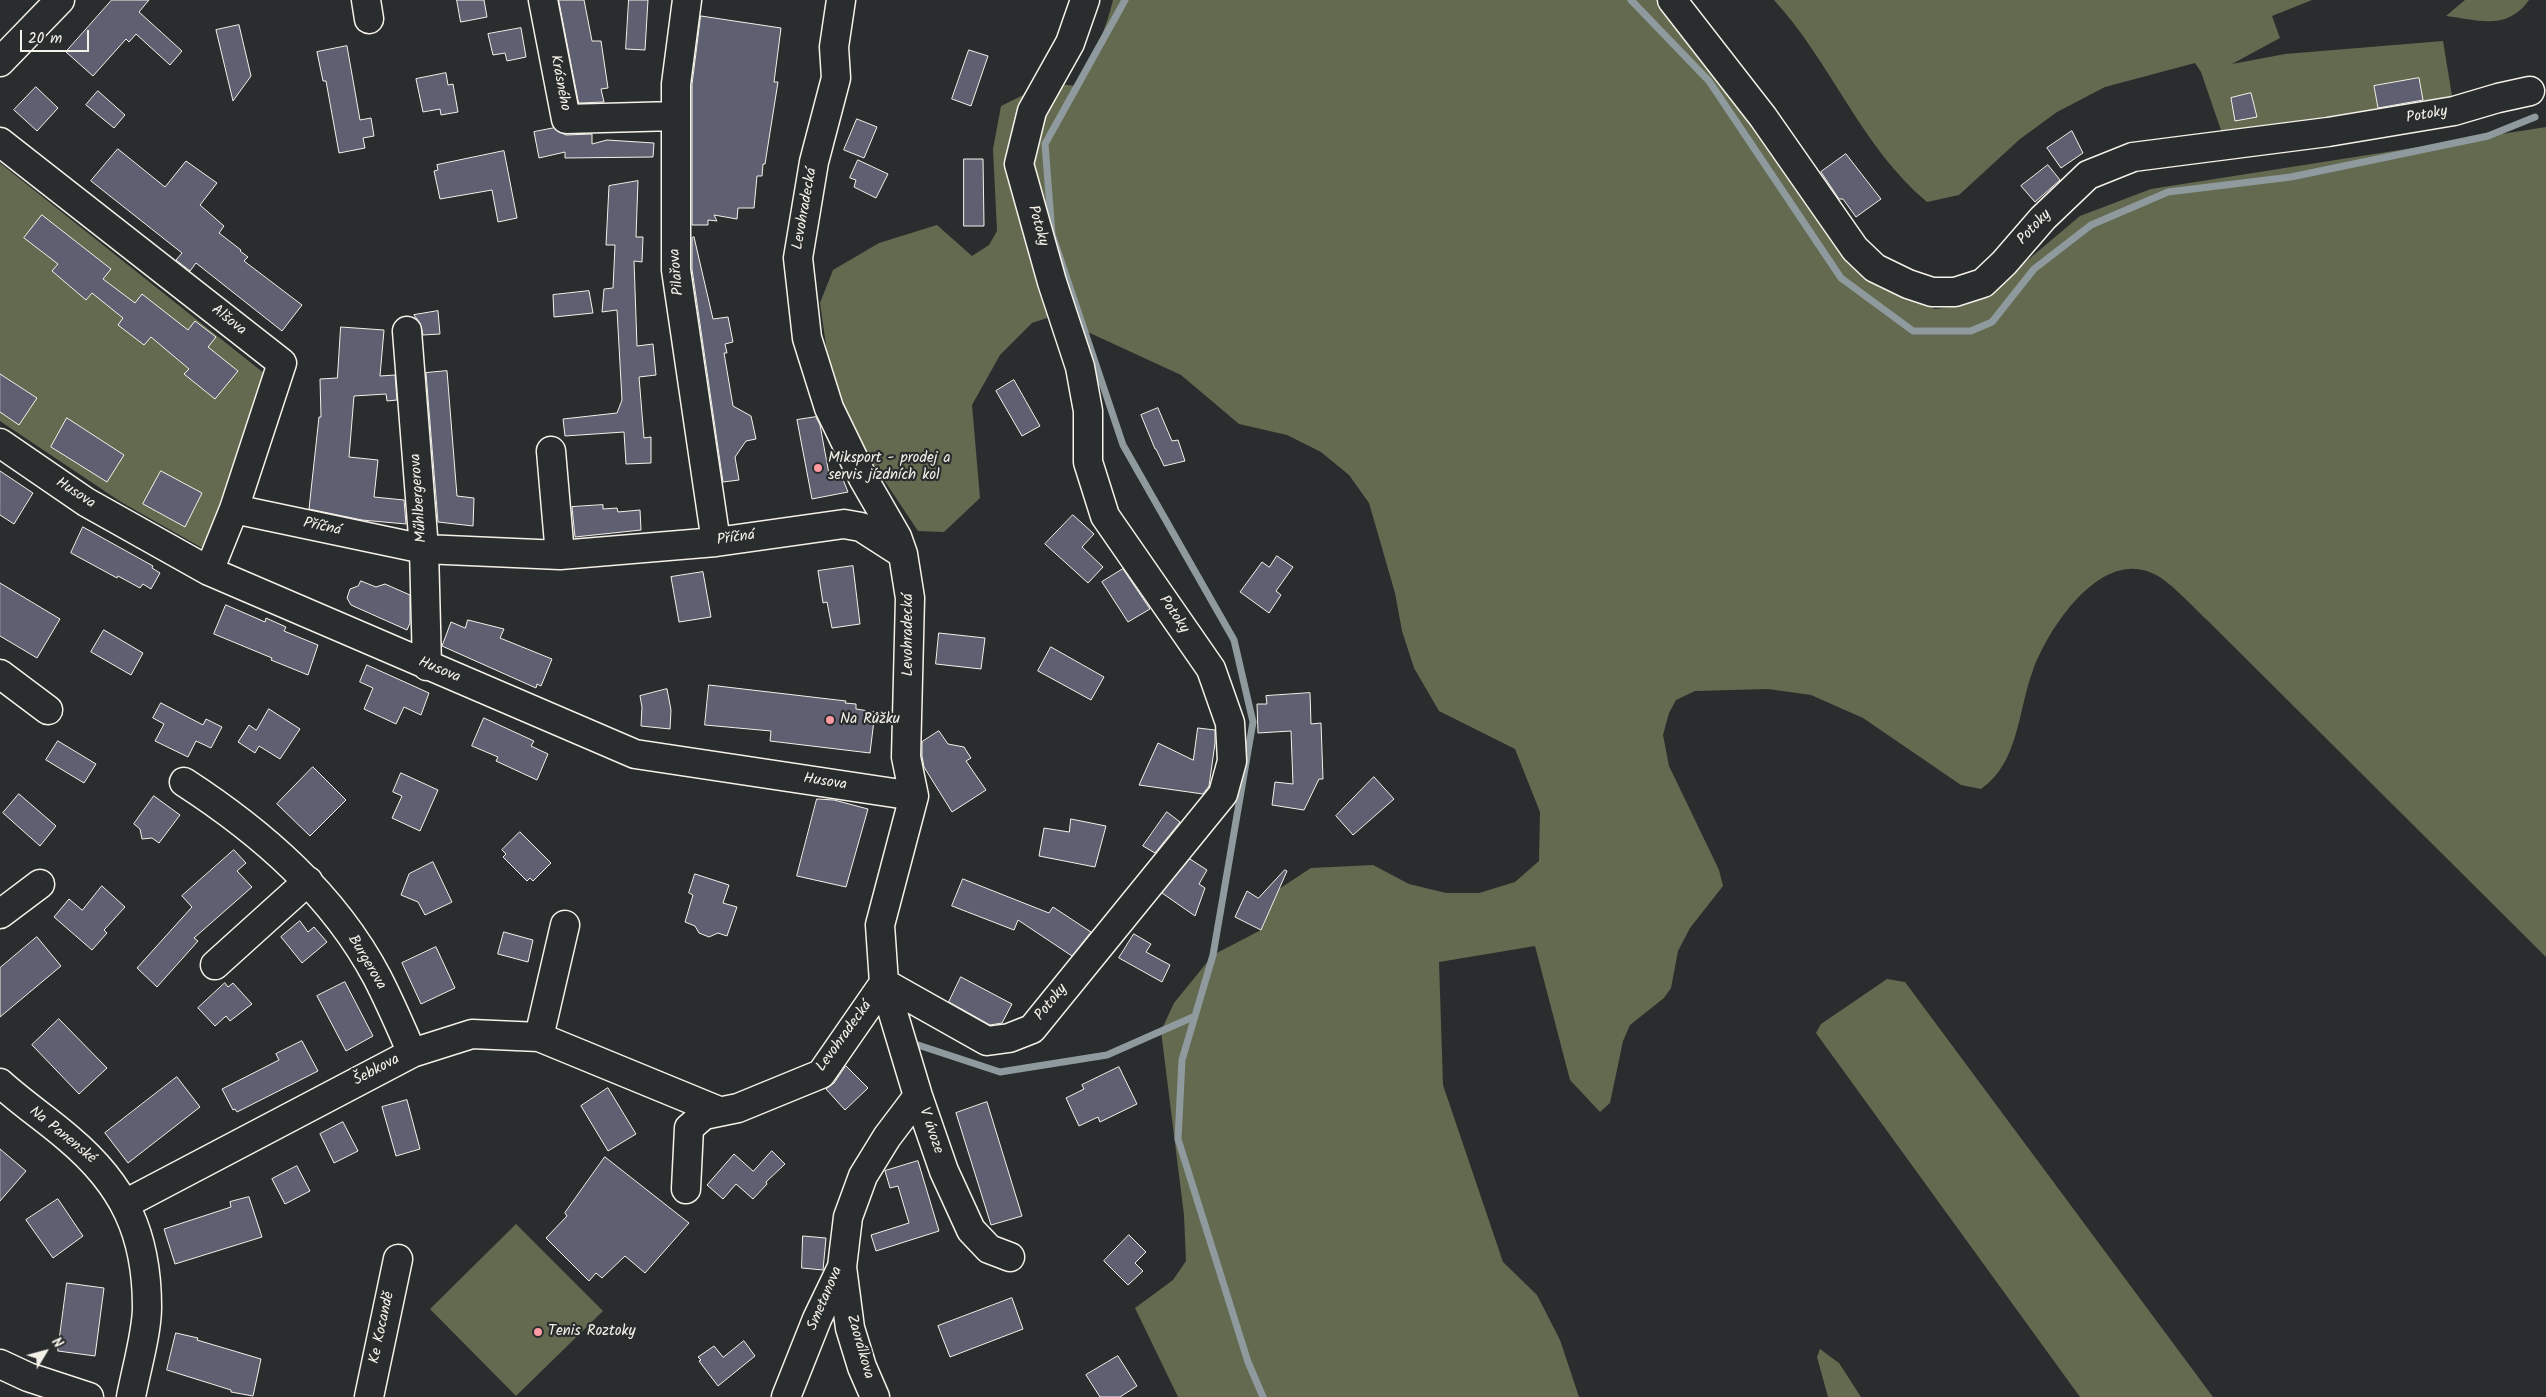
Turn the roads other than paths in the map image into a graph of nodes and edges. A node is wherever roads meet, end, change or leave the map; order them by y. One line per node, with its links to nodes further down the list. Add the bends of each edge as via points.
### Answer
1 (60, 0): 7 (street)
2 (543, 0): 9 (street, Krásného, via 566,118)
3 (686, 0): 9 (street, Pilařova)
4 (840, 0): 17 (street, Levohradecká, via 834,47 836,78 814,162 798,258 807,338 829,408)
5 (1085, 0): 30 (street, Potoky, via 1070,43 1032,111 1019,164 1080,367 1088,411 1088,462 1105,516 1211,670 1230,723 1232,761 1223,794 1032,1029 1009,1038 987,1041)
6 (1672, 0): 8 (street, Potoky, via 1763,117 1856,248 1875,268 1932,292 1955,292 1983,283 2088,175 2133,157 2328,132 2454,111)
7 (0, 62)
8 (2530, 91)
9 (675, 116): 15 (street, Pilařova, via 676,270)
10 (0, 142): 14 (street, Alšova, via 282,363)
11 (407, 331): 16 (street, Műhlbergerova)
12 (0, 443): 19 (street, Husova, via 86,502)
13 (552, 451): 18 (street)
14 (234, 509): 16 (street, Příčná); 19 (street, Alšova)
15 (716, 542): 17 (street, Příčná, via 844,524 861,527); 18 (street, Příčná)
16 (424, 549): 18 (street, Příčná); 20 (street, Műhlbergerova)
17 (903, 554): 24 (street, Levohradecká, via 910,598 906,757)
18 (560, 555)
19 (209, 571): 20 (street, Husova)
20 (427, 666): 24 (street, Husova, via 636,754)
21 (0, 674): 22 (street)
22 (48, 710)
23 (184, 782): 25 (street, Burgerova, via 232,813)
24 (914, 796): 30 (street, Levohradecká, via 880,925)
25 (308, 881): 29 (street); 32 (street, Burgerova, via 338,918 376,976)
26 (40, 884): 27 (street)
27 (0, 914)
28 (565, 925): 31 (street)
29 (215, 965)
30 (884, 983): 34 (street, V úvoze); 35 (street, Levohradecká, via 821,1074 738,1108)
31 (539, 1037): 32 (street, Šebkova, via 472,1034); 35 (street)
32 (412, 1053): 37 (street, Šebkova)
33 (0, 1083): 37 (street, Na Panenské, via 24,1106 68,1138 106,1174)
34 (918, 1096): 38 (street, V úvoze, via 944,1171 971,1230 989,1249); 40 (street, Smetanova, via 887,1136 863,1176 848,1217)
35 (719, 1111): 36 (street, Levohradecká, via 704,1115 689,1128)
36 (686, 1189)
37 (126, 1204): 43 (street, Na Panenské, via 144,1254 147,1309)
38 (1010, 1257)
39 (398, 1259): 44 (street, Ke Kocandě)
40 (842, 1267): 45 (street, Smetanova); 46 (street, Zaorálkova, via 850,1328)
41 (0, 1364): 42 (street, via 28,1377)
42 (90, 1397)
43 (131, 1397)
44 (369, 1397)
45 (786, 1397)
46 (875, 1397)

